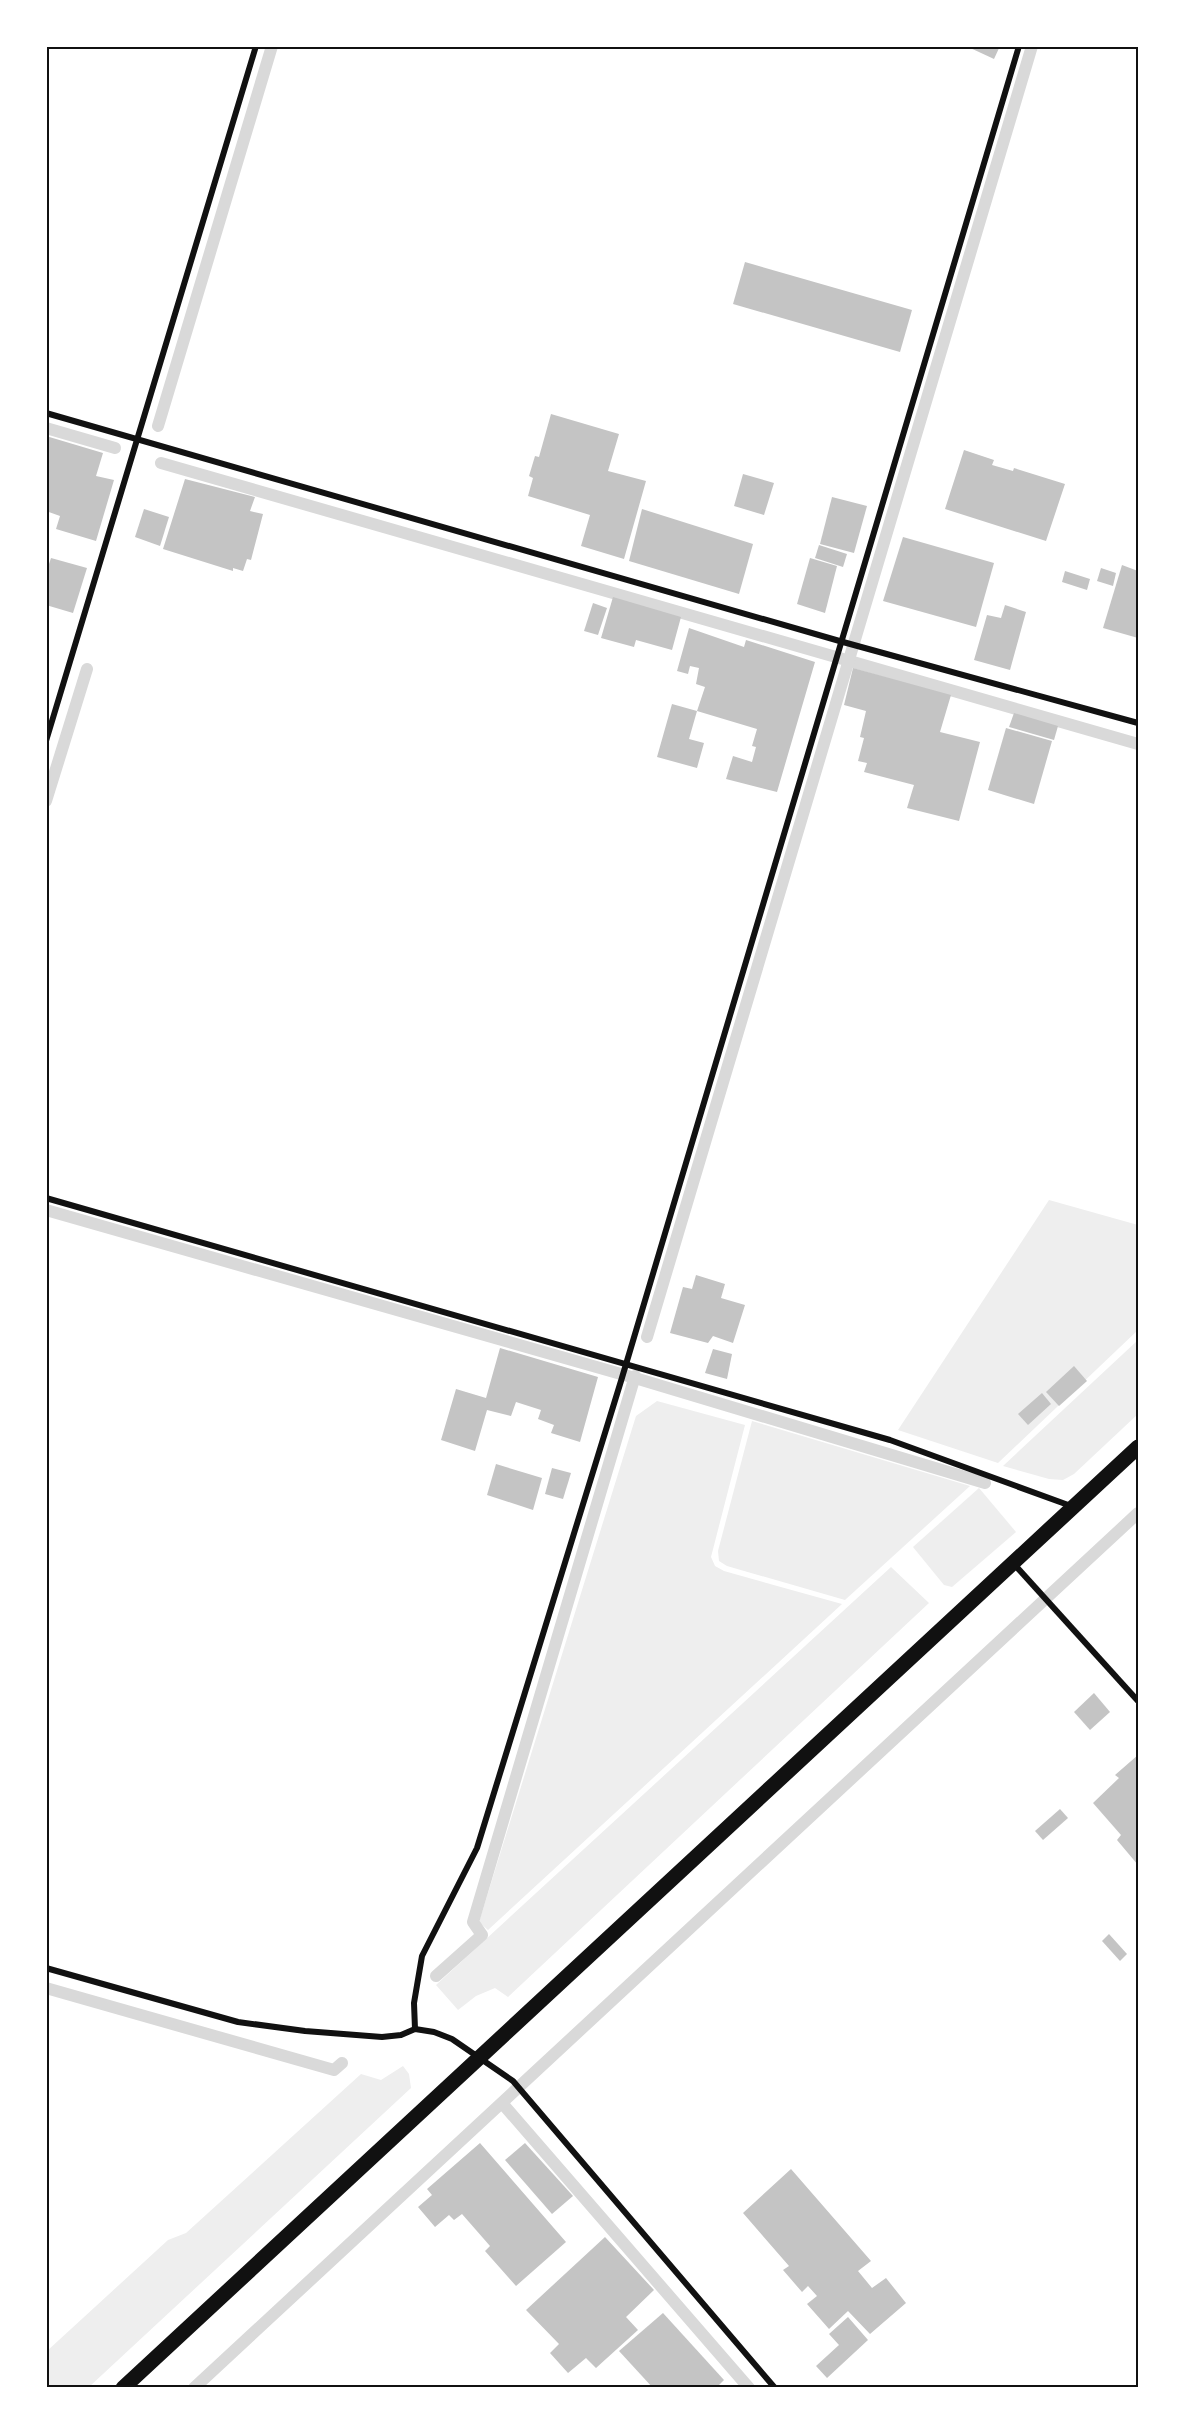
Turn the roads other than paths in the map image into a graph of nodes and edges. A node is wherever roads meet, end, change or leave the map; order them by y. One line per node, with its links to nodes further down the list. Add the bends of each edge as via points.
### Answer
1 (256, 46): 4 (street)
2 (1019, 46): 5 (street)
3 (46, 413): 4 (street)
4 (138, 439): 5 (street); 7 (street)
5 (846, 643): 6 (street); 9 (street, via 835,665)
6 (1138, 723)
7 (46, 741)
8 (46, 1198): 9 (street)
9 (626, 1364): 11 (street, via 890,1440); 15 (street, via 477,1848 423,1956 414,2003)
10 (1138, 1447): 11 (main road)
11 (1074, 1507): 12 (main road)
12 (1014, 1564): 13 (street); 16 (main road)
13 (1138, 1701)
14 (46, 1968): 15 (street, via 238,2022 382,2037)
15 (415, 2030): 16 (street, via 452,2039)
16 (480, 2057): 17 (main road); 18 (street, via 526,2095)
17 (123, 2388)
18 (775, 2388)

